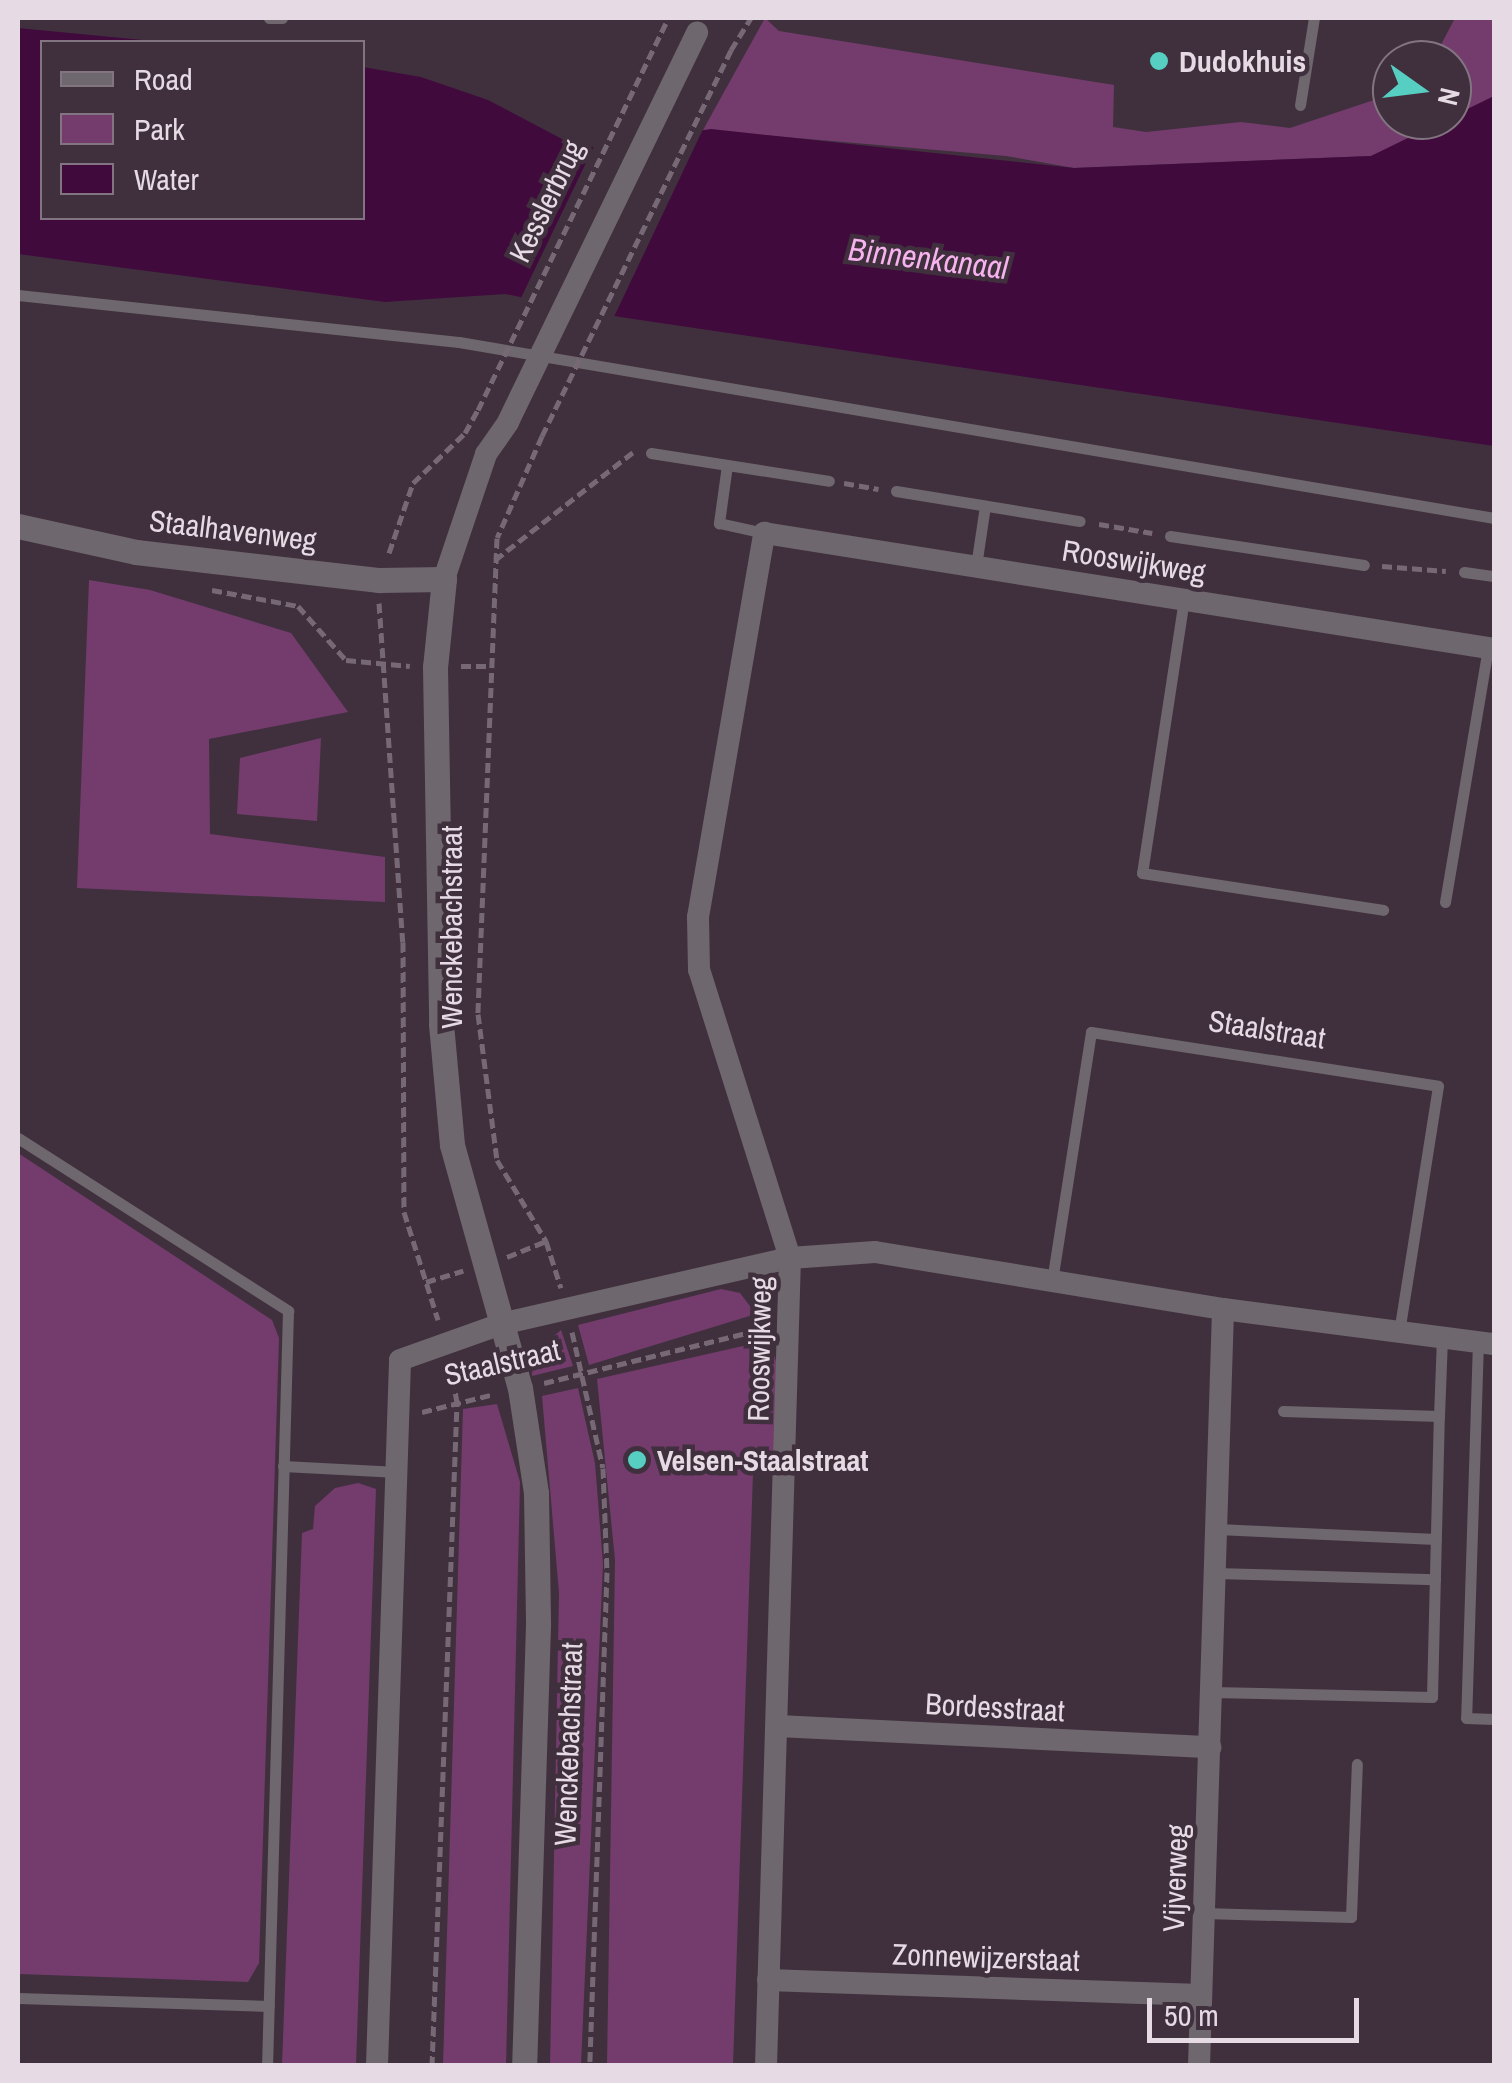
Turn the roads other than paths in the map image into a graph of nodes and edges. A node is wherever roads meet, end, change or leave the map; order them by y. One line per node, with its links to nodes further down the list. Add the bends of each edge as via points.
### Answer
1 (269, 18): 2 (lane)
2 (282, 18)
3 (1314, 18): 5 (lane)
4 (700, 24): 7 (street, Kesslerbrug, bridge)
5 (1300, 105)
6 (18, 295): 13 (lane, via 459,342)
7 (508, 422): 22 (street, Wenckebachstraat, via 486,454)
8 (651, 453): 9 (lane)
9 (727, 465): 10 (lane); 16 (lane, Rooswijkweg, via 718,523)
10 (828, 481)
11 (896, 492): 12 (lane)
12 (985, 506): 14 (lane); 19 (lane)
13 (1494, 518)
14 (1080, 521)
15 (18, 526): 22 (street, Staalhavenweg, via 136,552 379,580)
16 (764, 533): 19 (street, Rooswijkweg); 28 (street, Rooswijkweg, via 698,917 699,970)
17 (1170, 536): 18 (lane)
18 (1364, 565)
19 (976, 566): 23 (street, Rooswijkweg)
20 (1464, 572): 21 (lane)
21 (1494, 576)
22 (444, 579): 31 (street, Wenckebachstraat, via 436,667 443,1042 452,1145)
23 (1184, 600): 24 (street, Rooswijkweg); 26 (lane, via 1142,872)
24 (1491, 648): 25 (lane)
25 (1445, 902)
26 (1383, 910)
27 (18, 1138): 37 (lane, via 288,1310)
28 (790, 1258): 29 (street, Staalstraat, via 875,1252); 31 (street, Staalstraat); 45 (street, Rooswijkweg)
29 (1052, 1281): 30 (street, Staalstraat); 32 (lane, Staalstraat, via 1092,1032 1438,1086)
30 (1223, 1309): 32 (street, Staalstraat); 39 (street, Vijverweg)
31 (501, 1324): 38 (street, via 400,1360); 55 (street, Wenckebachstraat, via 520,1388 536,1493)
32 (1399, 1332): 33 (street, Staalstraat)
33 (1442, 1337): 34 (street, Staalstraat); 36 (lane)
34 (1486, 1343): 44 (lane, Staalstraat, via 1466,1718)
35 (1284, 1412): 36 (lane)
36 (1440, 1416): 40 (lane)
37 (283, 1466): 38 (lane); 52 (lane)
38 (398, 1472): 54 (street)
39 (1216, 1530): 40 (lane); 41 (street, Vijverweg)
40 (1436, 1539): 42 (lane)
41 (1215, 1573): 42 (lane); 43 (street, Vijverweg)
42 (1435, 1579): 43 (lane, via 1432,1698)
43 (1211, 1692): 46 (street, Vijverweg)
44 (1494, 1719)
45 (778, 1726): 46 (street, Bordesstraat); 49 (street, Rooswijkweg)
46 (1210, 1746): 48 (street, Vijverweg)
47 (1357, 1764): 48 (lane, via 1351,1917)
48 (1204, 1912): 50 (street, Vijverweg)
49 (768, 1980): 50 (street, Zonnewijzerstaat); 56 (street, Rooswijkweg)
50 (1201, 1995): 57 (street, Vijverweg)
51 (18, 1998): 52 (lane)
52 (268, 2006): 53 (lane)
53 (267, 2066)
54 (377, 2066)
55 (524, 2066)
56 (766, 2066)
57 (1199, 2066)

